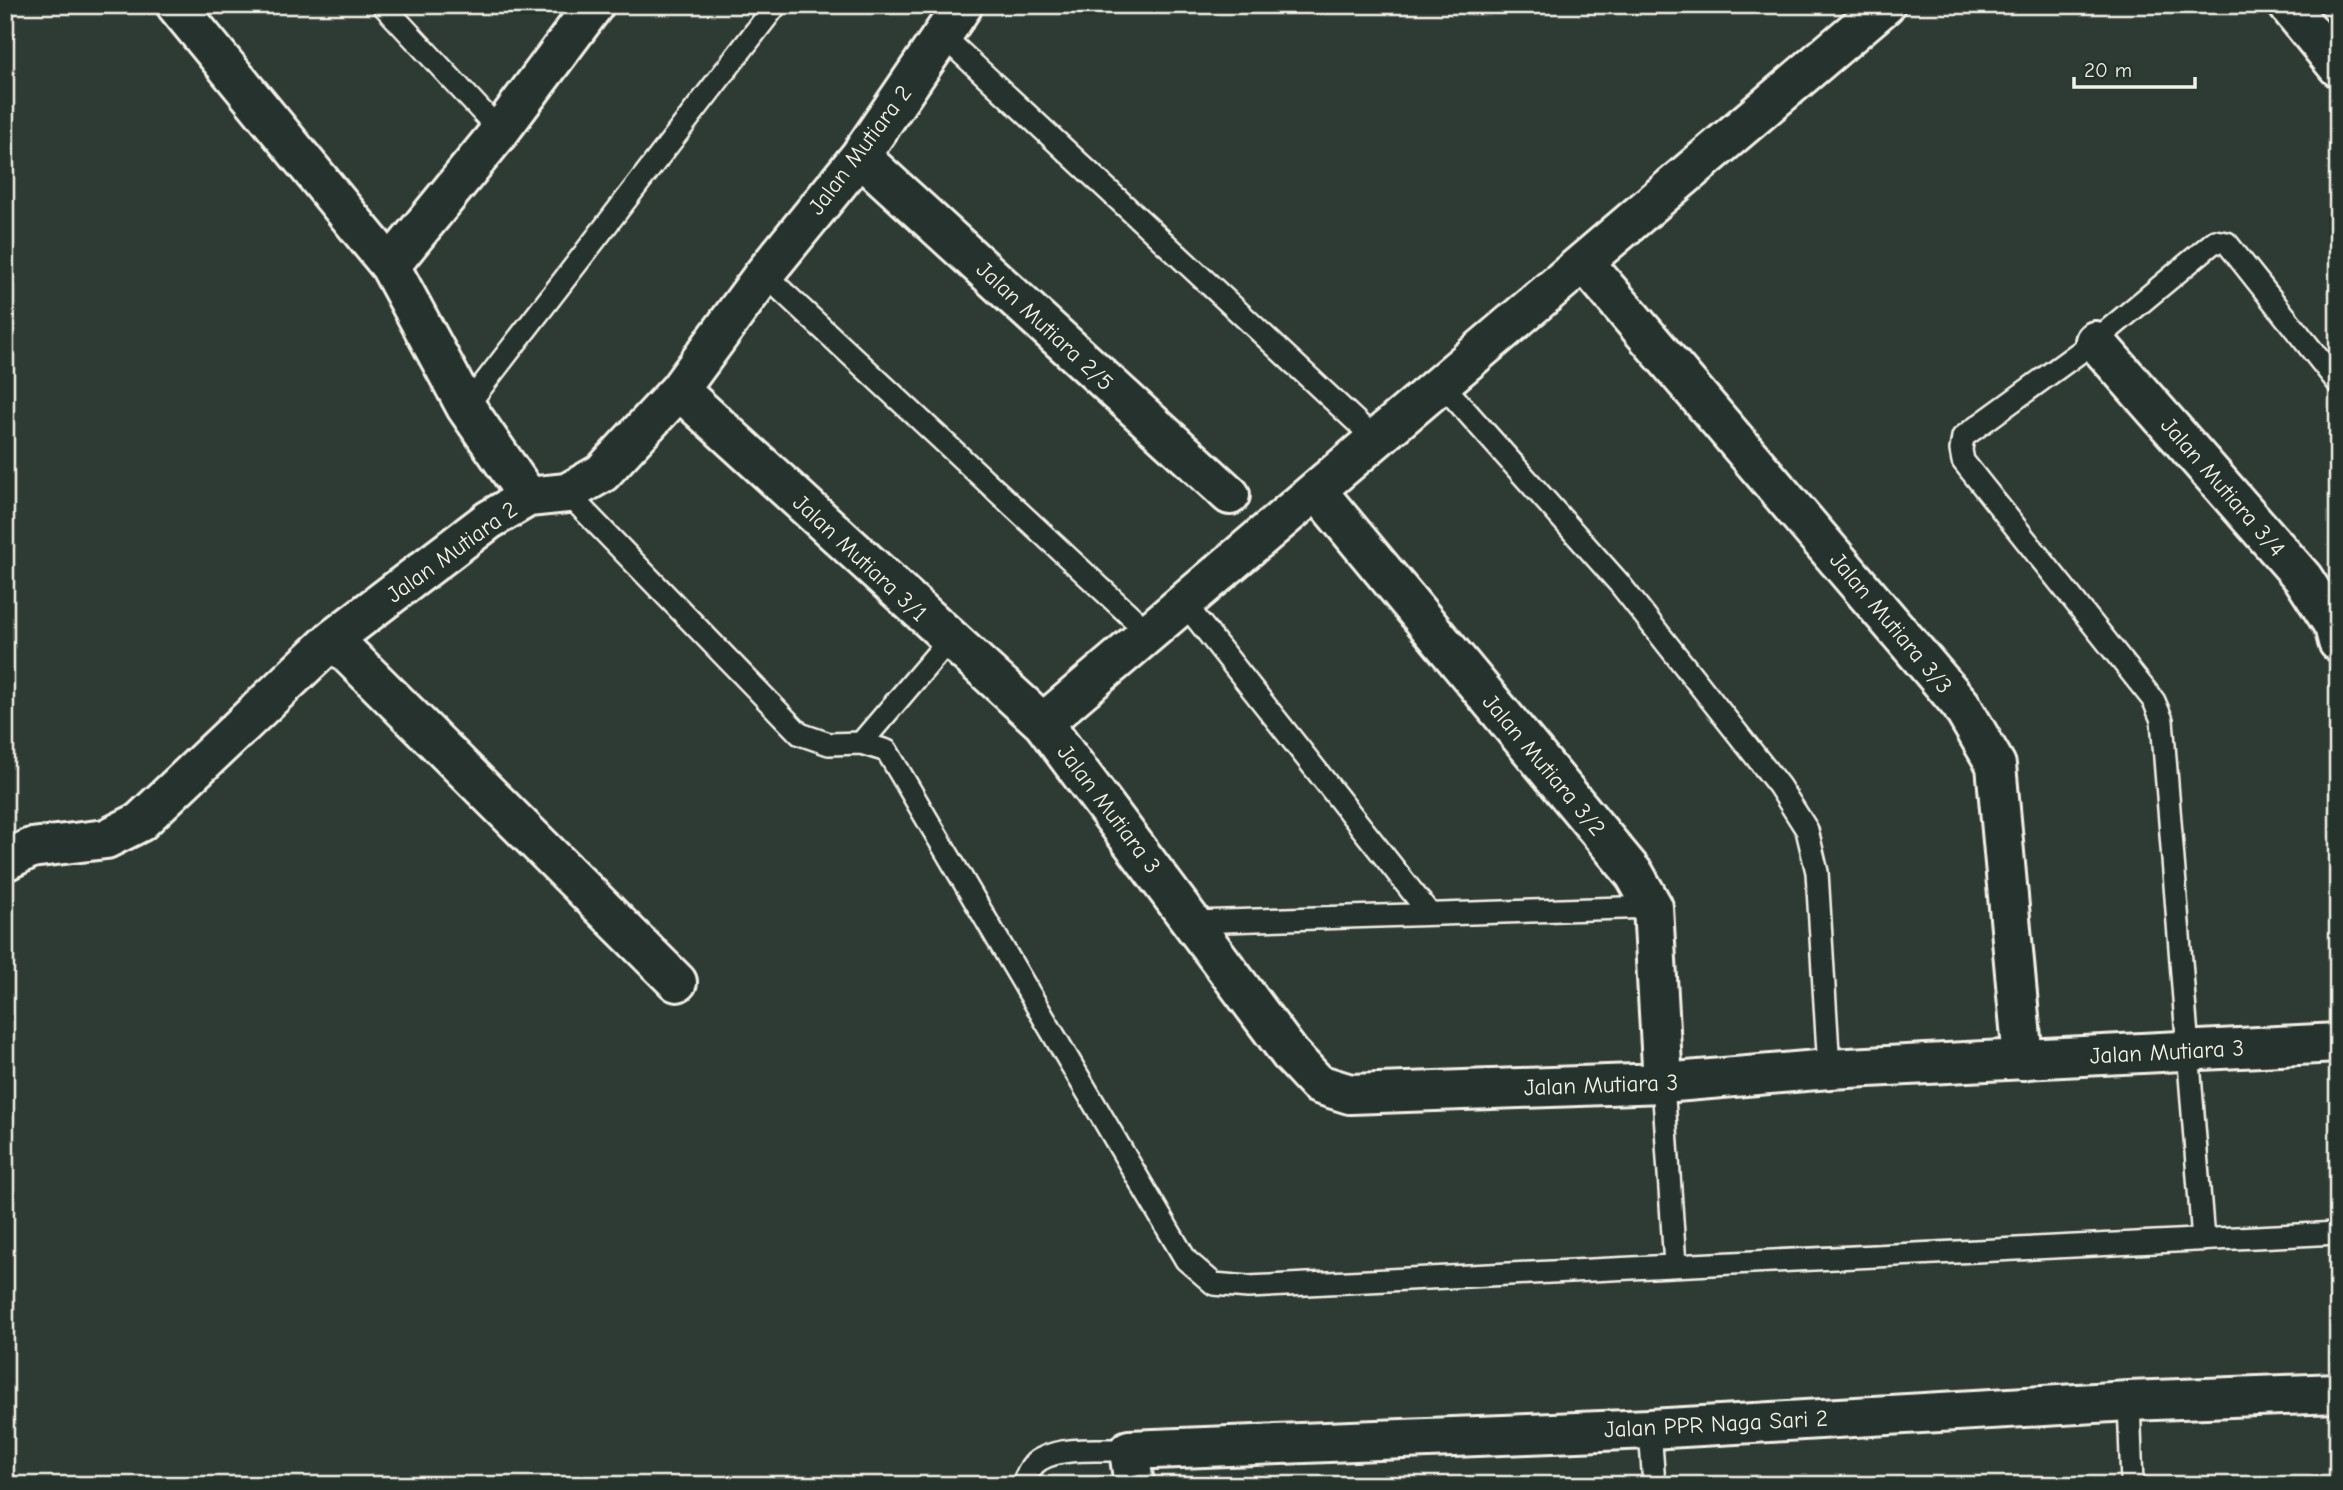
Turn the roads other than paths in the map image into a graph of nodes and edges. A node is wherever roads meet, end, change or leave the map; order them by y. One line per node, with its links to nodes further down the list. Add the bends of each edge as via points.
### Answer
1 (176, 5): 12 (street)
2 (383, 5): 9 (lane)
3 (594, 5): 9 (street)
4 (776, 5): 18 (lane)
5 (1885, 5): 11 (street)
6 (2288, 5): 8 (street)
7 (953, 21): 10 (street, Jalan Mutiara 2); 19 (lane)
8 (2338, 67)
9 (500, 131): 12 (street)
10 (860, 156): 13 (street, Jalan Mutiara 2); 22 (street, Jalan Mutiara 2/5)
11 (1584, 262): 16 (street); 38 (street, Jalan Mutiara 3/3, via 1961,705 1996,765)
12 (390, 266): 18 (street)
13 (764, 274): 17 (street, Jalan Mutiara 2); 25 (lane)
14 (2095, 341): 15 (lane, via 2216,241 2223,241); 28 (street, Jalan Mutiara 3/4, via 2303,578 2334,626); 37 (lane, via 1963,437 1961,450 1963,461 2154,701 2162,720)
15 (2338, 383)
16 (1442, 384): 19 (street); 39 (lane, via 1619,583 1779,786 1807,830 1817,872)
17 (679, 390): 21 (street, Jalan Mutiara 2, via 602,473); 27 (street, Jalan Mutiara 3/1)
18 (466, 407): 23 (street)
19 (1376, 440): 20 (street)
20 (1317, 491): 24 (street); 32 (street, Jalan Mutiara 3/2, via 1635,875)
21 (567, 493): 23 (street, Jalan Mutiara 2); 30 (lane, via 800,734 829,744)
22 (1230, 495)
23 (528, 497): 26 (street, Jalan Mutiara 2, via 489,520)
24 (1185, 604): 25 (street); 33 (lane)
25 (1150, 634): 29 (street)
26 (333, 639): 31 (street, Jalan Mutiara 2, via 140,822 106,839 31,848); 35 (street)
27 (949, 640): 29 (street, Jalan Mutiara 3/1); 30 (lane)
28 (2338, 642)
29 (1043, 723): 34 (street, Jalan Mutiara 3)
30 (860, 743): 43 (lane, via 887,751 900,768 1186,1260 1214,1284 1248,1287)
31 (5, 861)
32 (1653, 907): 33 (lane); 40 (street, Jalan Mutiara 3/2)
33 (1429, 913): 34 (lane)
34 (1194, 922): 40 (street, Jalan Mutiara 3, via 1290,1054 1318,1084 1350,1094)
35 (677, 982)
36 (2338, 1043): 37 (street, Jalan Mutiara 3)
37 (2188, 1051): 38 (street, Jalan Mutiara 3); 42 (lane)
38 (2023, 1060): 39 (street, Jalan Mutiara 3)
39 (1829, 1069): 40 (street, Jalan Mutiara 3)
40 (1663, 1083): 43 (lane)
41 (2338, 1233): 42 (lane)
42 (2203, 1240): 43 (lane)
43 (1675, 1265)
44 (2338, 1393): 45 (street, Jalan PPR Naga Sari 2)
45 (2129, 1401): 46 (street, Jalan PPR Naga Sari 2); 50 (lane)
46 (1650, 1429): 47 (street, Jalan PPR Naga Sari 2); 49 (lane)
47 (1131, 1467): 48 (lane, via 1058,1454 1032,1466)
48 (1022, 1485)
49 (1654, 1485)
50 (2132, 1485)

